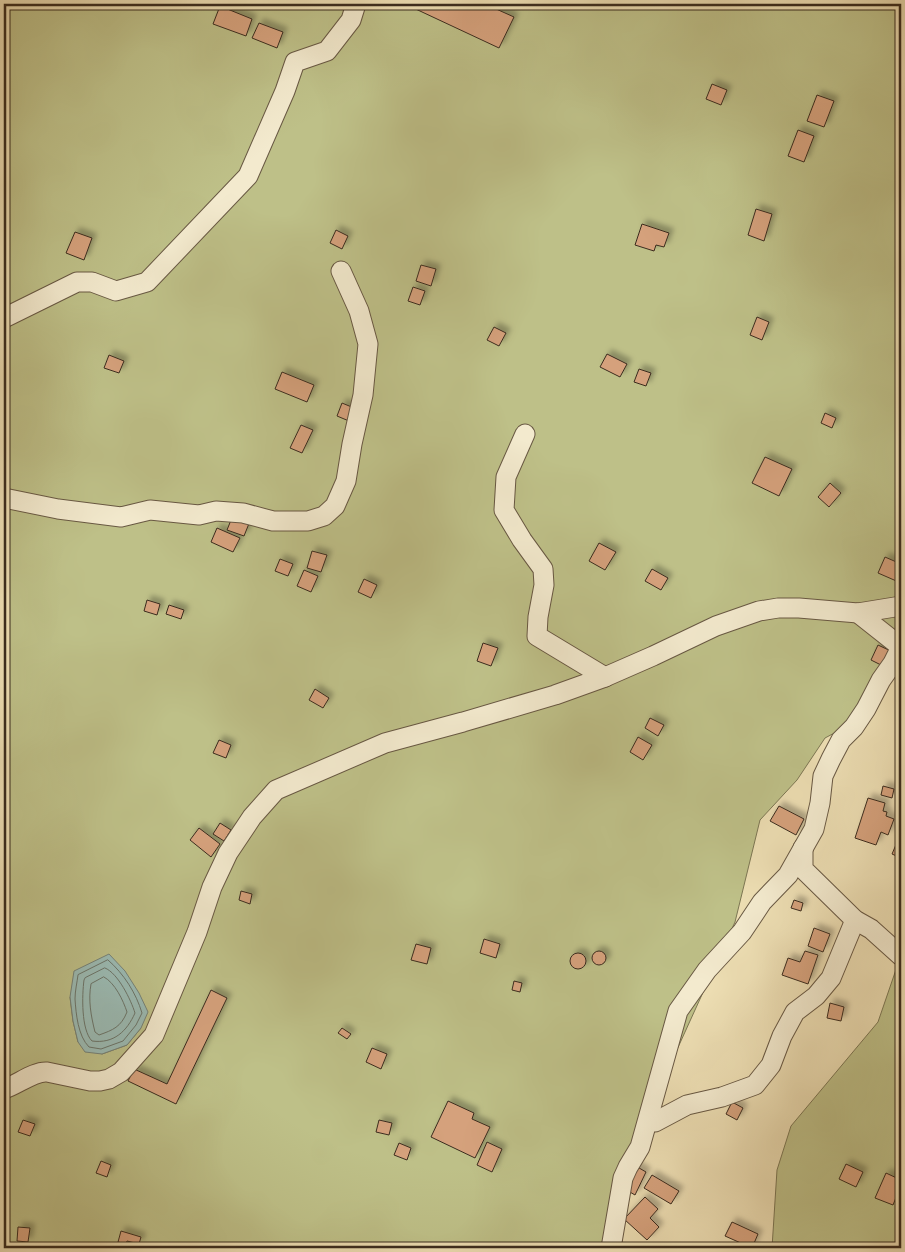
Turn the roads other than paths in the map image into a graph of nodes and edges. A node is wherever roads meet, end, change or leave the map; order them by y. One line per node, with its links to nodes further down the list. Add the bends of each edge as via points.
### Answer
1 (356, 4): 3 (street, via 351,20 327,51 295,62 248,176 148,282 116,291 92,282 77,282)
2 (342, 271): 5 (street, via 359,311 368,344 364,395 346,481 335,506 324,516 308,521 273,521 243,513 216,511 199,515 150,510 121,517)
3 (4, 318)
4 (525, 434): 9 (street, via 506,477 504,510 543,569 537,636)
5 (4, 498)
6 (901, 606): 7 (street)
7 (858, 612): 8 (street); 9 (street, via 799,608 759,611 716,626)
8 (901, 647): 10 (street, via 866,709 830,759 823,776 814,829)
9 (605, 677): 13 (street, via 555,695 385,743 276,790 252,817 228,853 154,1036 130,1063 121,1072 100,1081 41,1072)
10 (803, 848): 11 (street, via 804,869); 15 (street, via 788,875 707,970 678,1011 640,1147 623,1178)
11 (855, 920): 12 (street, via 872,929); 14 (street, via 831,978 816,996 795,1012 772,1064 755,1084 722,1097 687,1105)
12 (901, 956)
13 (4, 1089)
14 (655, 1122)
15 (611, 1248)

